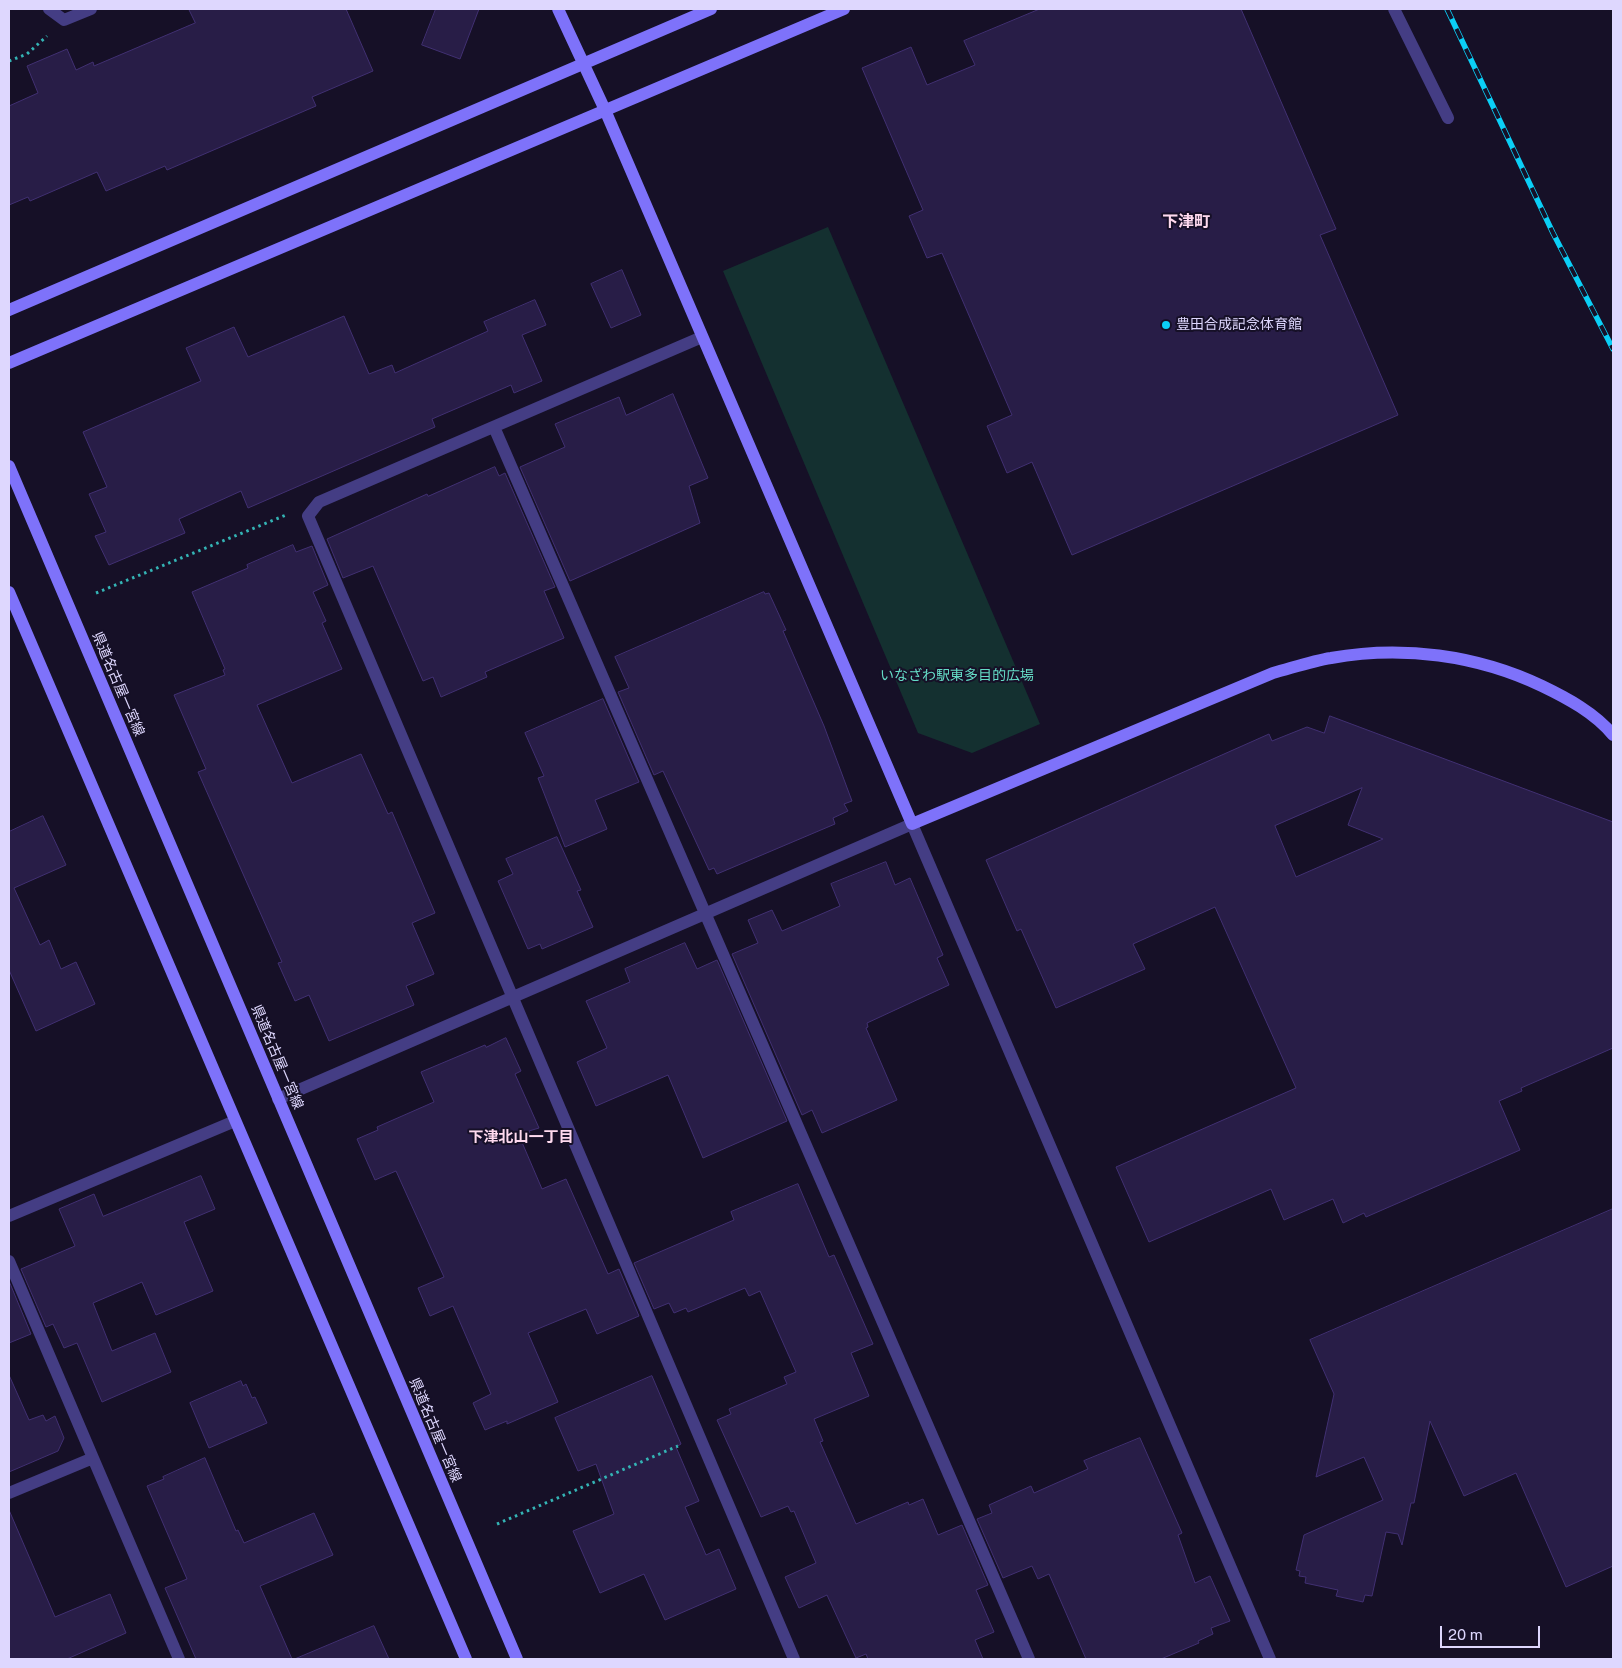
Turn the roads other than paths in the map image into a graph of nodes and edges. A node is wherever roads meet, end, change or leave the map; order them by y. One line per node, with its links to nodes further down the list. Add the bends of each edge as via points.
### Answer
1 (49, 9): 2 (street, via 64,20)
2 (91, 9)
3 (558, 9): 7 (street)
4 (711, 9): 7 (street)
5 (844, 9): 8 (street)
6 (1394, 9): 9 (street)
7 (584, 63): 8 (street); 10 (street)
8 (605, 110): 11 (street); 12 (street)
9 (1448, 118)
10 (9, 310)
11 (702, 337): 13 (street); 17 (street)
12 (9, 363)
13 (494, 427): 18 (street); 19 (street, via 319,502 308,516)
14 (9, 466): 20 (street, 県道名古屋一宮線)
15 (9, 592): 21 (street)
16 (1613, 735): 17 (street, via 1568,699 1523,677 1475,661 1422,653 1375,653 1331,658 1273,673)
17 (912, 824): 18 (street); 31 (street)
18 (705, 914): 19 (street); 30 (street)
19 (512, 998): 20 (street); 29 (street)
20 (278, 1099): 28 (street, 県道名古屋一宮線)
21 (235, 1120): 22 (street); 27 (street)
22 (9, 1216)
23 (9, 1261): 24 (street)
24 (93, 1458): 25 (street); 26 (street)
25 (9, 1494)
26 (179, 1659)
27 (466, 1659)
28 (517, 1659)
29 (794, 1659)
30 (1029, 1659)
31 (1270, 1659)

